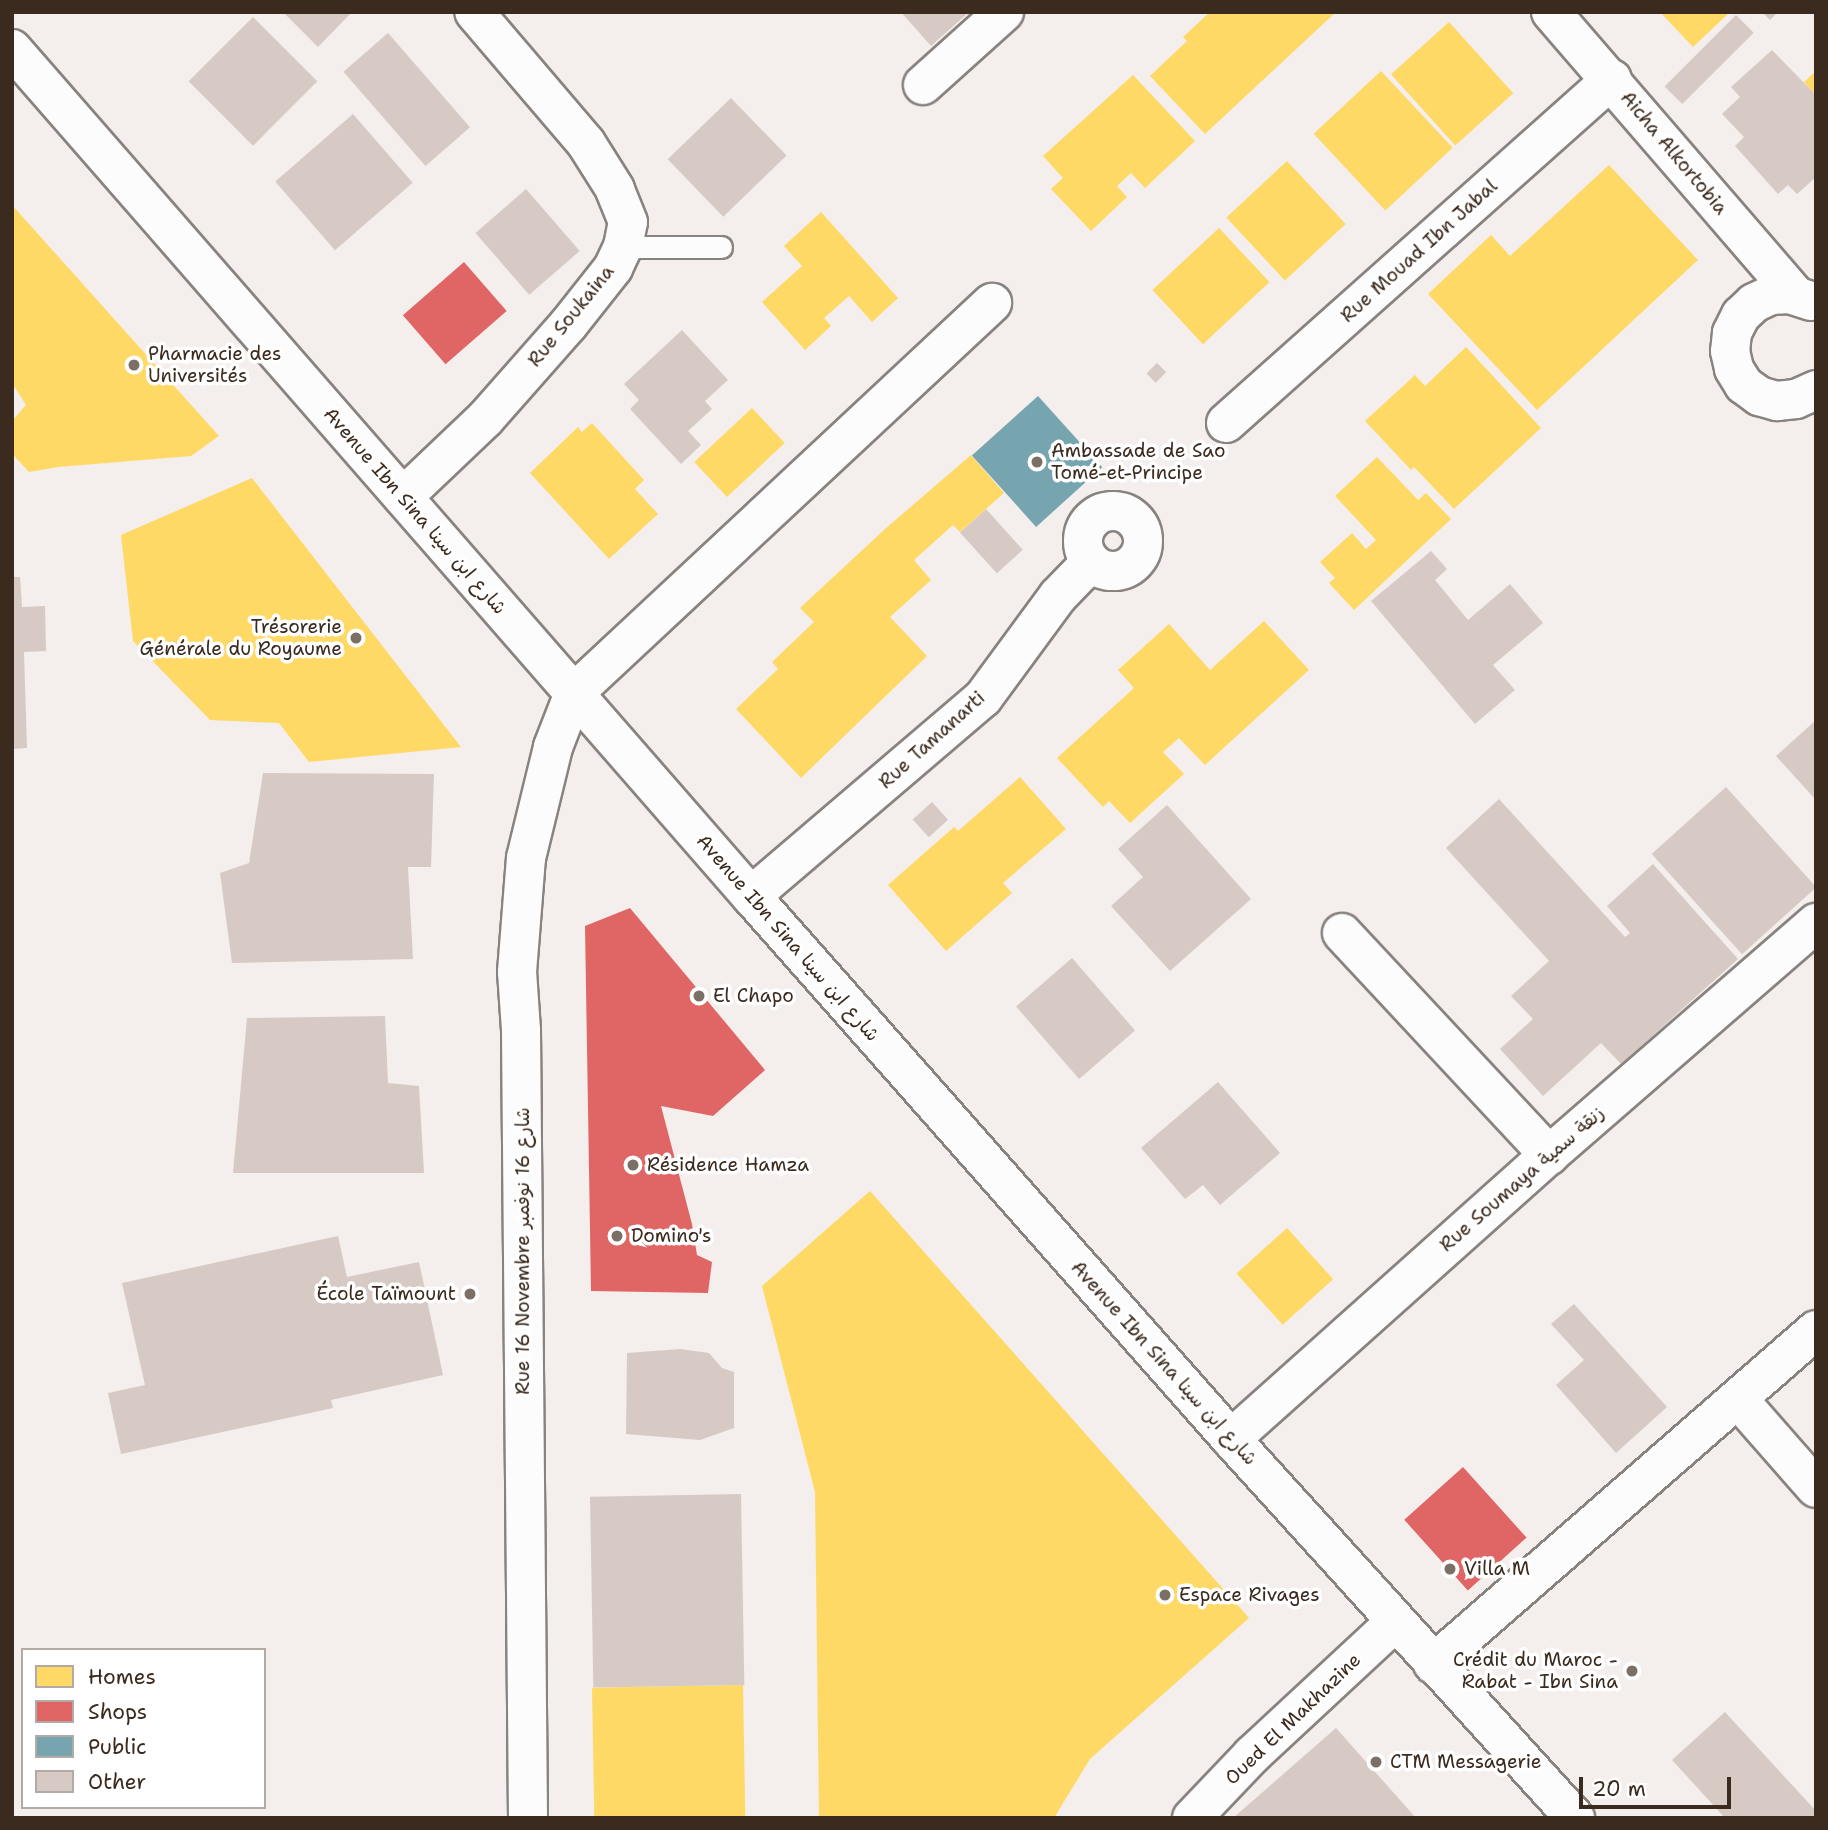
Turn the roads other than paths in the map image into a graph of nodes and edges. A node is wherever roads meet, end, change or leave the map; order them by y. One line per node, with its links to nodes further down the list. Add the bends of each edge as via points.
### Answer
1 (474, 12): 7 (street, Rue Soukaina, via 586,143 615,189 628,222)
2 (1003, 12): 6 (street)
3 (1551, 12): 5 (street, Aicha Alkortobia)
4 (12, 49): 13 (street, Avenue Ibn Sina شارع ابن سينا)
5 (1612, 79): 9 (street, Aicha Alkortobia); 12 (street, Rue Mouad Ibn Jabal)
6 (923, 85)
7 (623, 247): 8 (lane); 13 (street, Rue Soukaina, via 568,325 485,419)
8 (721, 247)
9 (1805, 300): 11 (street, Aicha Alkortobia, via 1772,295 1754,303 1741,315 1730,351 1744,385 1759,396 1796,400)
10 (992, 303): 15 (street)
11 (1816, 390)
12 (1226, 423)
13 (403, 498): 15 (street, Avenue Ibn Sina شارع ابن سينا)
14 (1091, 562): 16 (street, Rue Tamanarti, via 1058,596 983,698)
15 (574, 693): 16 (street, Avenue Ibn Sina شارع ابن سينا); 26 (street, Rue 16 Novembre شارع 16 نوفمبر, via 537,802 519,926)
16 (751, 896): 22 (street, Avenue Ibn Sina شارع ابن سينا)
17 (1816, 923): 19 (street, Rue Soumaya زنقة سمية)
18 (1342, 933): 19 (street)
19 (1549, 1155): 22 (street, Rue Soumaya زنقة سمية)
20 (1815, 1333): 21 (street)
21 (1738, 1399): 23 (street); 25 (street)
22 (1231, 1438): 24 (street, Avenue Ibn Sina شارع ابن سينا)
23 (1816, 1488)
24 (1395, 1622): 25 (street, Avenue Ibn Sina شارع ابن سينا); 27 (street, Oued El Makhazine, via 1252,1755)
25 (1433, 1664): 28 (street, Avenue Ibn Sina شارع ابن سينا)
26 (528, 1818)
27 (1192, 1818)
28 (1575, 1818)

